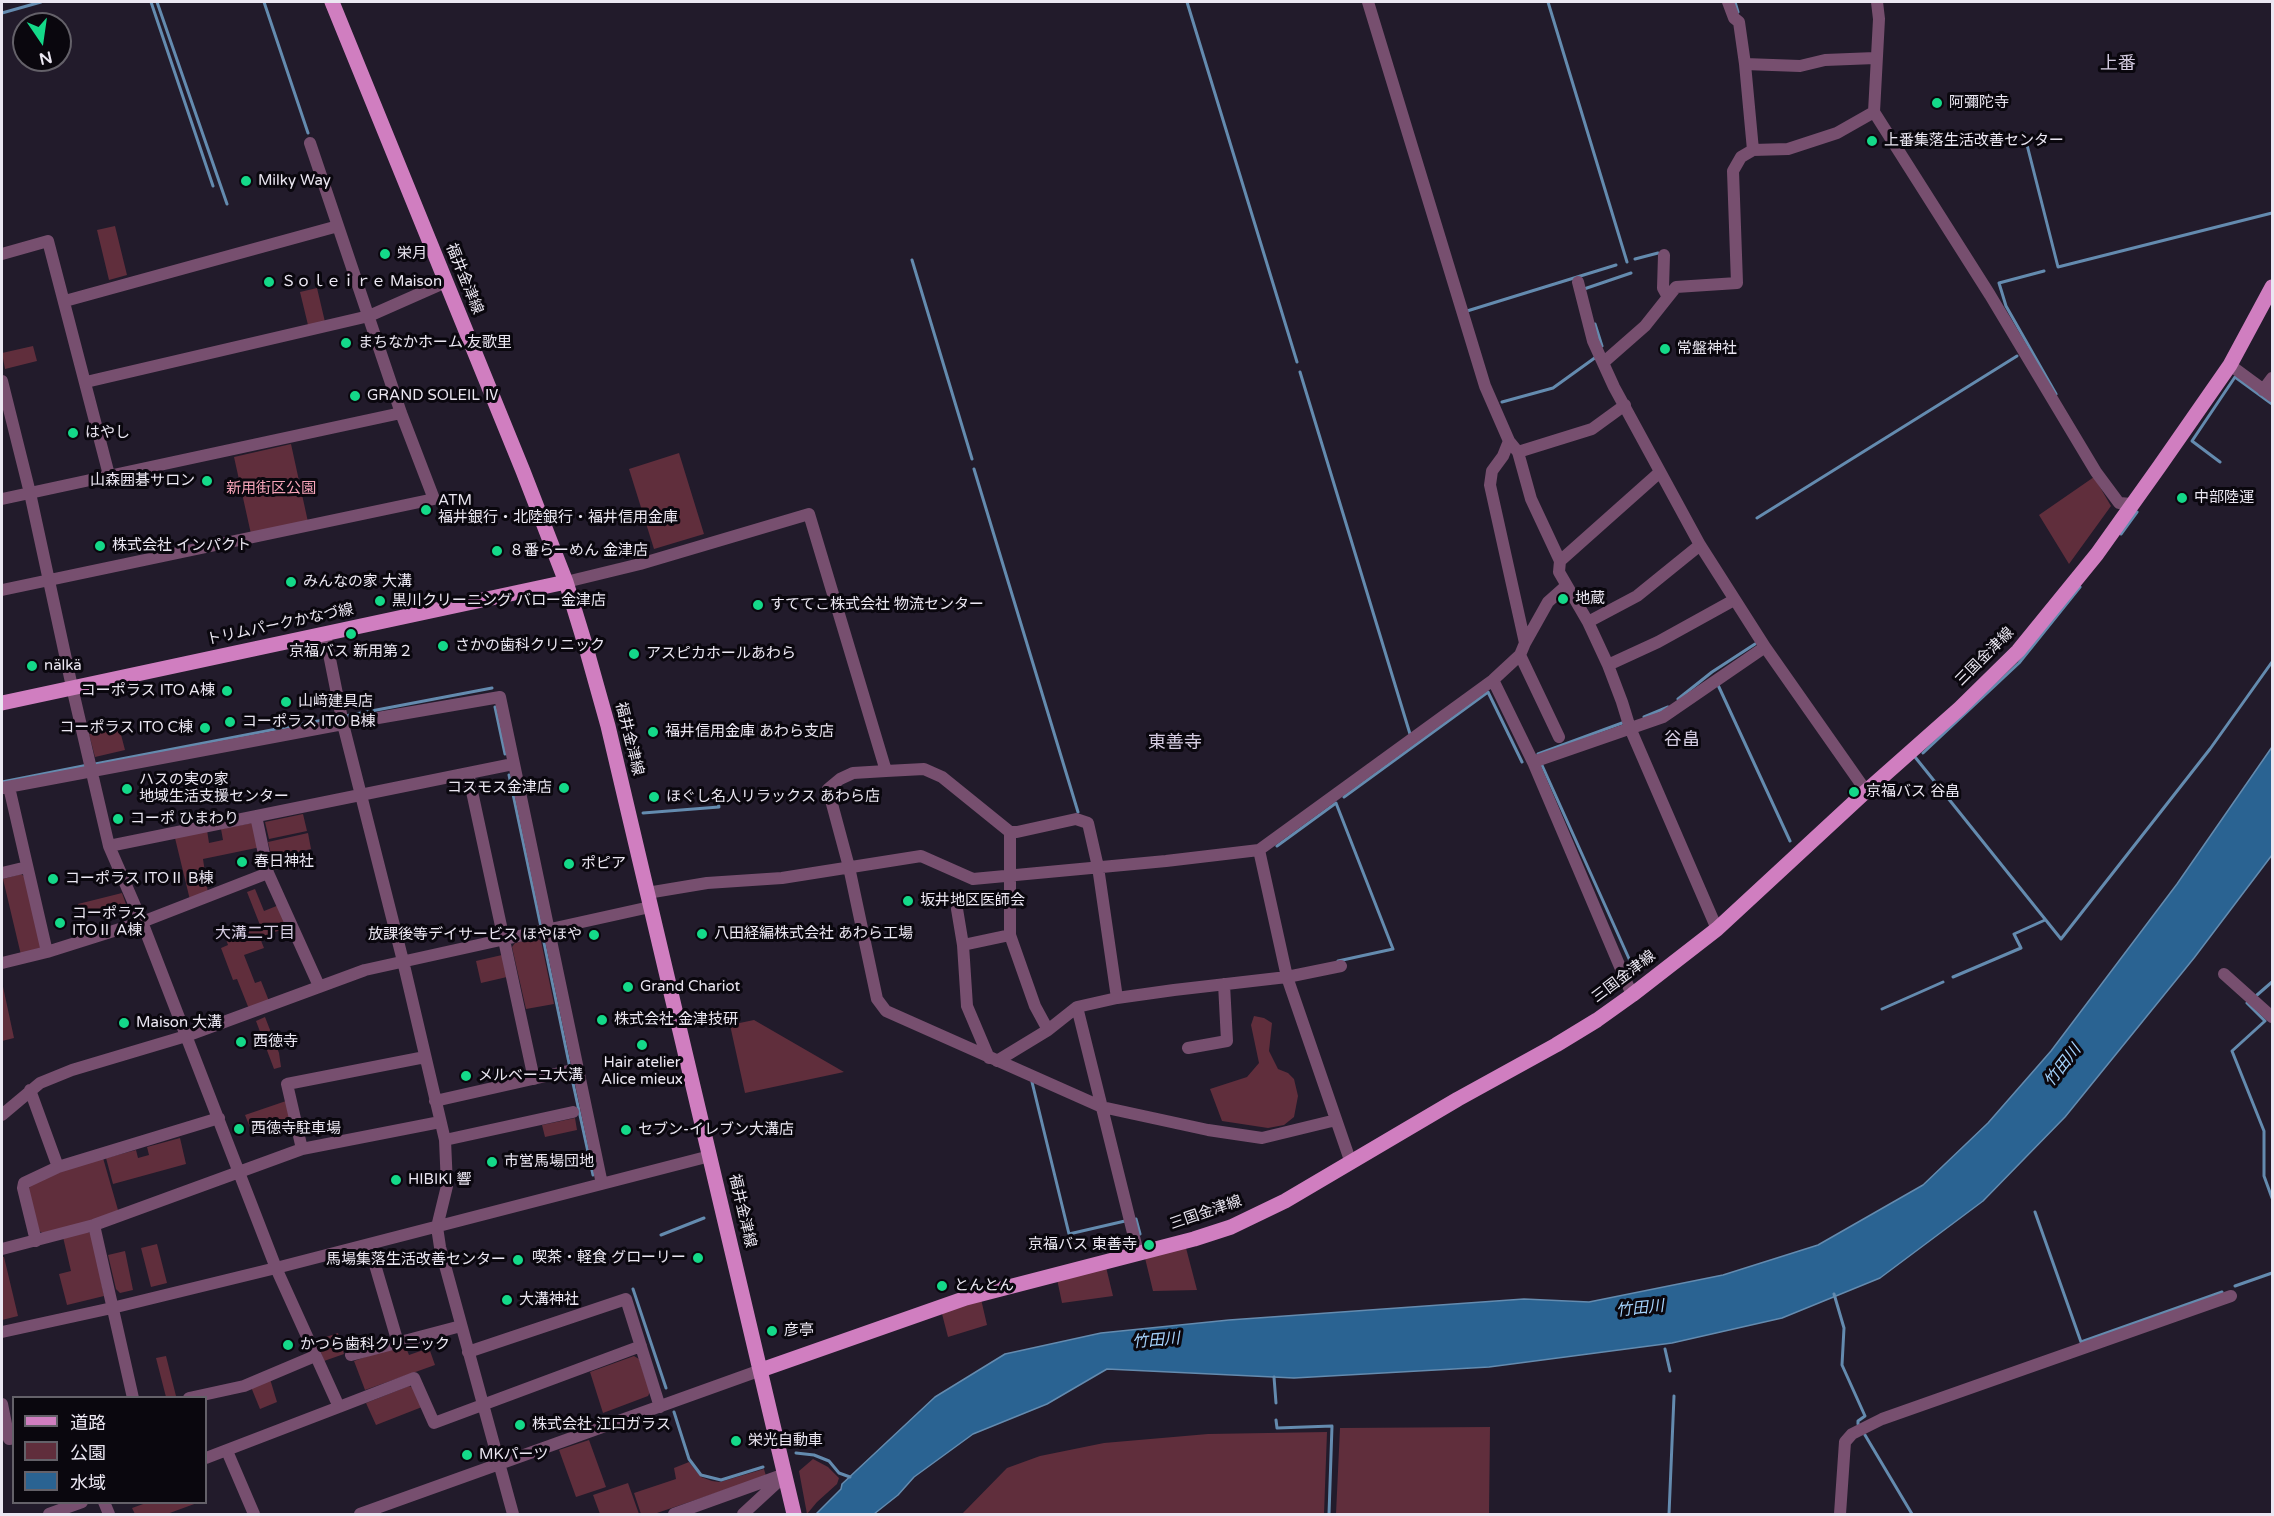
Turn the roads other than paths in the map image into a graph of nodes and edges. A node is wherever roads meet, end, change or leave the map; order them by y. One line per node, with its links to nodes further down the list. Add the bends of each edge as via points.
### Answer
1 (332, 2): 13 (main road, 福井金津線)
2 (1368, 2): 27 (street, via 1485,386)
3 (1728, 2): 6 (street, via 1739,22)
4 (1877, 2): 5 (street)
5 (1875, 58): 6 (street, via 1825,60 1800,66); 7 (street)
6 (1745, 64): 9 (street)
7 (1874, 112): 9 (street, via 1837,133 1788,149); 33 (street, via 2096,472 2119,502)
8 (310, 143): 10 (street)
9 (1753, 150): 16 (street, via 1741,157 1733,171 1737,283 1676,287)
10 (338, 226): 17 (street); 18 (street)
11 (2, 254): 17 (street, via 48,241)
12 (1664, 255): 16 (street, via 1663,288)
13 (446, 282): 18 (street); 37 (main road, 福井金津線)
14 (1578, 282): 19 (street, via 1593,341)
15 (2272, 287): 20 (main road, 三国金津線)
16 (1668, 297): 19 (street, via 1645,326)
17 (65, 301): 23 (street)
18 (369, 316): 23 (street); 26 (street)
19 (1605, 362): 25 (street)
20 (2230, 365): 24 (street); 33 (main road, 三国金津線)
21 (2272, 378): 24 (street)
22 (2, 381): 31 (street)
23 (86, 382): 30 (street)
24 (2268, 393)
25 (1625, 405): 28 (street, via 1592,429); 29 (street)
26 (401, 413): 30 (street); 36 (street, via 434,499)
27 (1509, 441): 28 (street); 44 (street, via 1492,471 1490,485)
28 (1518, 452): 35 (street, via 1531,499)
29 (1660, 472): 34 (street); 35 (street)
30 (109, 475): 31 (street)
31 (30, 493): 32 (street); 36 (street)
32 (2, 499)
33 (2132, 504): 58 (main road, 三国金津線, via 2018,651)
34 (1700, 544): 40 (street); 41 (street, via 1637,596)
35 (1560, 561): 38 (street, via 1559,572)
36 (50, 580): 39 (street); 47 (street)
37 (566, 582): 42 (main road, トリムパークかなづ線); 55 (street, via 809,514); 70 (main road, 福井金津線, via 605,718)
38 (1566, 586): 41 (street); 44 (street, via 1548,602)
39 (2, 590)
40 (1734, 600): 43 (street); 45 (street)
41 (1588, 622): 45 (street)
42 (325, 634): 47 (main road, トリムパークかなづ線); 49 (street)
43 (1765, 648): 50 (street, via 1663,717); 58 (street)
44 (1523, 649): 46 (street); 51 (street)
45 (1608, 666): 50 (street)
46 (1493, 680): 52 (street); 63 (street)
47 (72, 687): 48 (main road, トリムパークかなづ線); 54 (street)
48 (2, 703)
49 (344, 724): 53 (street, via 500,697); 54 (street); 59 (street)
50 (1630, 728): 52 (street); 74 (street)
51 (1559, 737)
52 (1533, 762): 86 (street)
53 (513, 764): 56 (street); 73 (street)
54 (91, 771): 57 (street); 62 (street)
55 (886, 771): 61 (street, via 924,769 942,777); 65 (street, via 853,773 828,789)
56 (468, 773): 59 (street); 76 (street)
57 (5, 788): 64 (street)
58 (1866, 791): 74 (main road, 三国金津線)
59 (361, 794): 60 (street); 79 (street)
60 (256, 816): 62 (street); 68 (street)
61 (1010, 832): 66 (street, via 1076,819 1088,823); 69 (street)
62 (109, 846): 72 (street)
63 (1259, 850): 66 (street); 83 (street)
64 (27, 867): 67 (street); 78 (street)
65 (849, 867): 69 (street, via 921,855 974,879); 70 (street, via 782,878 707,883); 94 (street, via 877,999 886,1011)
66 (1098, 867): 69 (street); 87 (street)
67 (2, 873)
68 (268, 873): 72 (street); 85 (street)
69 (1011, 876): 75 (street)
70 (649, 900): 73 (street); 107 (main road, 福井金津線)
71 (957, 909): 77 (street)
72 (141, 922): 78 (street); 91 (street)
73 (549, 929): 76 (street); 95 (street)
74 (1717, 929): 86 (main road, 三国金津線)
75 (1010, 935): 77 (street); 90 (street, via 1035,1006)
76 (503, 940): 79 (street); 96 (street)
77 (963, 945): 94 (street, via 967,1006)
78 (47, 952): 80 (street)
79 (404, 961): 85 (street); 93 (street)
80 (2, 963)
81 (1341, 966): 83 (street)
82 (2224, 974): 89 (street)
83 (1287, 977): 84 (street); 103 (street)
84 (1224, 984): 87 (street); 92 (street, via 1227,1041)
85 (319, 986): 91 (street)
86 (1632, 995): 108 (main road, 三国金津線, via 1556,1045)
87 (1117, 998): 88 (street)
88 (1077, 1007): 90 (street); 99 (street)
89 (2272, 1017)
90 (1048, 1030): 94 (street)
91 (186, 1036): 97 (street, via 72,1070); 102 (street)
92 (1188, 1048)
93 (424, 1057): 98 (street); 106 (street, via 287,1084)
94 (993, 1060): 99 (street)
95 (577, 1069): 96 (street); 111 (street)
96 (534, 1079): 98 (street)
97 (30, 1090): 101 (street); 109 (street)
98 (435, 1101): 104 (street)
99 (1102, 1107): 103 (street, via 1262,1138); 116 (street)
100 (573, 1112): 105 (street)
101 (2, 1115)
102 (219, 1119): 109 (street); 110 (street)
103 (1336, 1120): 108 (street)
104 (440, 1122): 105 (street); 106 (street)
105 (445, 1140): 113 (street, via 447,1186)
106 (302, 1149): 110 (street)
107 (711, 1156): 111 (street); 128 (main road, 福井金津線)
108 (1351, 1163): 116 (main road, 三国金津線, via 1231,1227)
109 (58, 1167): 114 (street, via 24,1183 22,1188)
110 (240, 1172): 112 (street); 118 (street)
111 (602, 1184): 113 (street)
112 (94, 1225): 114 (street); 120 (street)
113 (437, 1227): 118 (street); 121 (street)
114 (36, 1240): 115 (street)
115 (2, 1249)
116 (1138, 1253): 128 (main road, 三国金津線, via 966,1298)
117 (373, 1258): 123 (street)
118 (276, 1268): 120 (street); 127 (street)
119 (2230, 1296): 149 (street, via 1882,1419 1852,1434 1845,1442)
120 (112, 1308): 122 (street); 129 (street)
121 (461, 1326): 123 (street); 125 (street)
122 (2, 1332)
123 (398, 1343): 126 (street)
124 (641, 1346): 125 (street, via 626,1299); 132 (street); 134 (street)
125 (468, 1352): 132 (street)
126 (351, 1355)
127 (315, 1356): 130 (street, via 244,1386); 133 (street)
128 (761, 1370): 134 (street); 139 (main road, 福井金津線)
129 (133, 1396)
130 (198, 1396)
131 (2, 1404): 135 (street, via 9,1439)
132 (484, 1406): 133 (street, via 434,1424 414,1378); 138 (street)
133 (339, 1407): 136 (street)
134 (660, 1407): 138 (street)
135 (12, 1438)
136 (227, 1451): 137 (street); 143 (street)
137 (207, 1458)
138 (499, 1465): 144 (street); 145 (street)
139 (786, 1478): 141 (street); 147 (street); 148 (main road, 福井金津線)
140 (79, 1504): 142 (street)
141 (698, 1511): 146 (street)
142 (49, 1515)
143 (255, 1515)
144 (360, 1515)
145 (513, 1515)
146 (674, 1515)
147 (743, 1515)
148 (794, 1515)
149 (1840, 1515)

